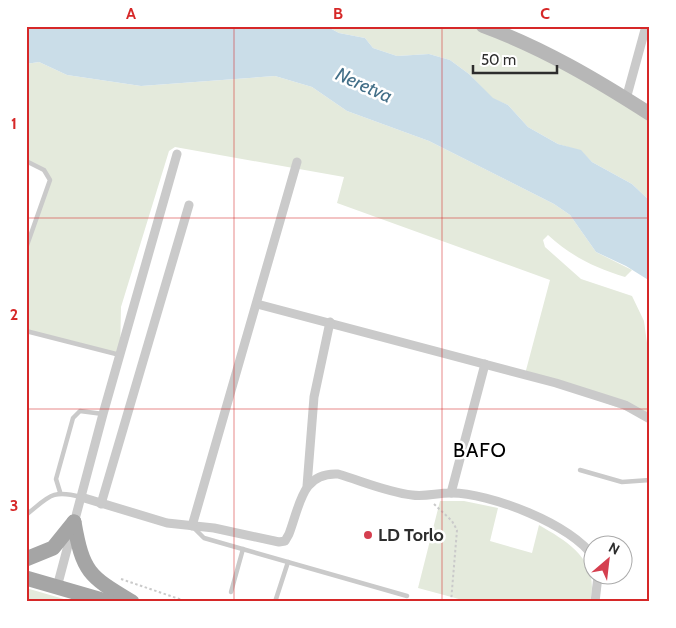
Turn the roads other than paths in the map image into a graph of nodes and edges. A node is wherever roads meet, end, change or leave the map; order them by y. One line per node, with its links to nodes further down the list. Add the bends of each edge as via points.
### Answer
1 (483, 26): 3 (street, via 569,64)
2 (646, 26): 3 (street)
3 (626, 98): 4 (street)
4 (650, 114)
5 (177, 154): 13 (street)
6 (26, 161): 9 (lane, via 44,170 50,180)
7 (297, 162): 10 (street)
8 (189, 204): 23 (street)
9 (26, 248)
10 (257, 304): 11 (street); 26 (street)
11 (330, 322): 14 (street); 19 (street, via 314,397)
12 (26, 331): 13 (lane)
13 (120, 355): 15 (street)
14 (485, 364): 16 (street, via 602,397); 21 (street)
15 (102, 414): 20 (lane, via 80,411 73,418 56,479); 22 (street)
16 (650, 419)
17 (580, 470): 18 (lane, via 622,482)
18 (650, 480)
19 (307, 486): 21 (street, via 318,476 338,474 410,495); 26 (street, via 285,541)
20 (60, 492): 22 (lane); 24 (lane)
21 (451, 493): 28 (street, via 510,506 545,520 565,531)
22 (81, 497): 23 (street); 25 (street)
23 (102, 504): 26 (street)
24 (26, 515)
25 (74, 522): 29 (main road, via 54,548); 33 (street); 37 (main road, via 79,551 90,573 104,586)
26 (192, 526): 27 (lane, via 204,538)
27 (242, 549): 30 (lane); 34 (lane)
28 (584, 549)
29 (26, 559)
30 (288, 562): 35 (lane); 38 (lane)
31 (26, 578): 33 (main road)
32 (597, 586): 39 (street)
33 (57, 587): 36 (main road)
34 (231, 592)
35 (407, 596)
36 (109, 602)
37 (132, 602)
38 (275, 602)
39 (595, 602)

